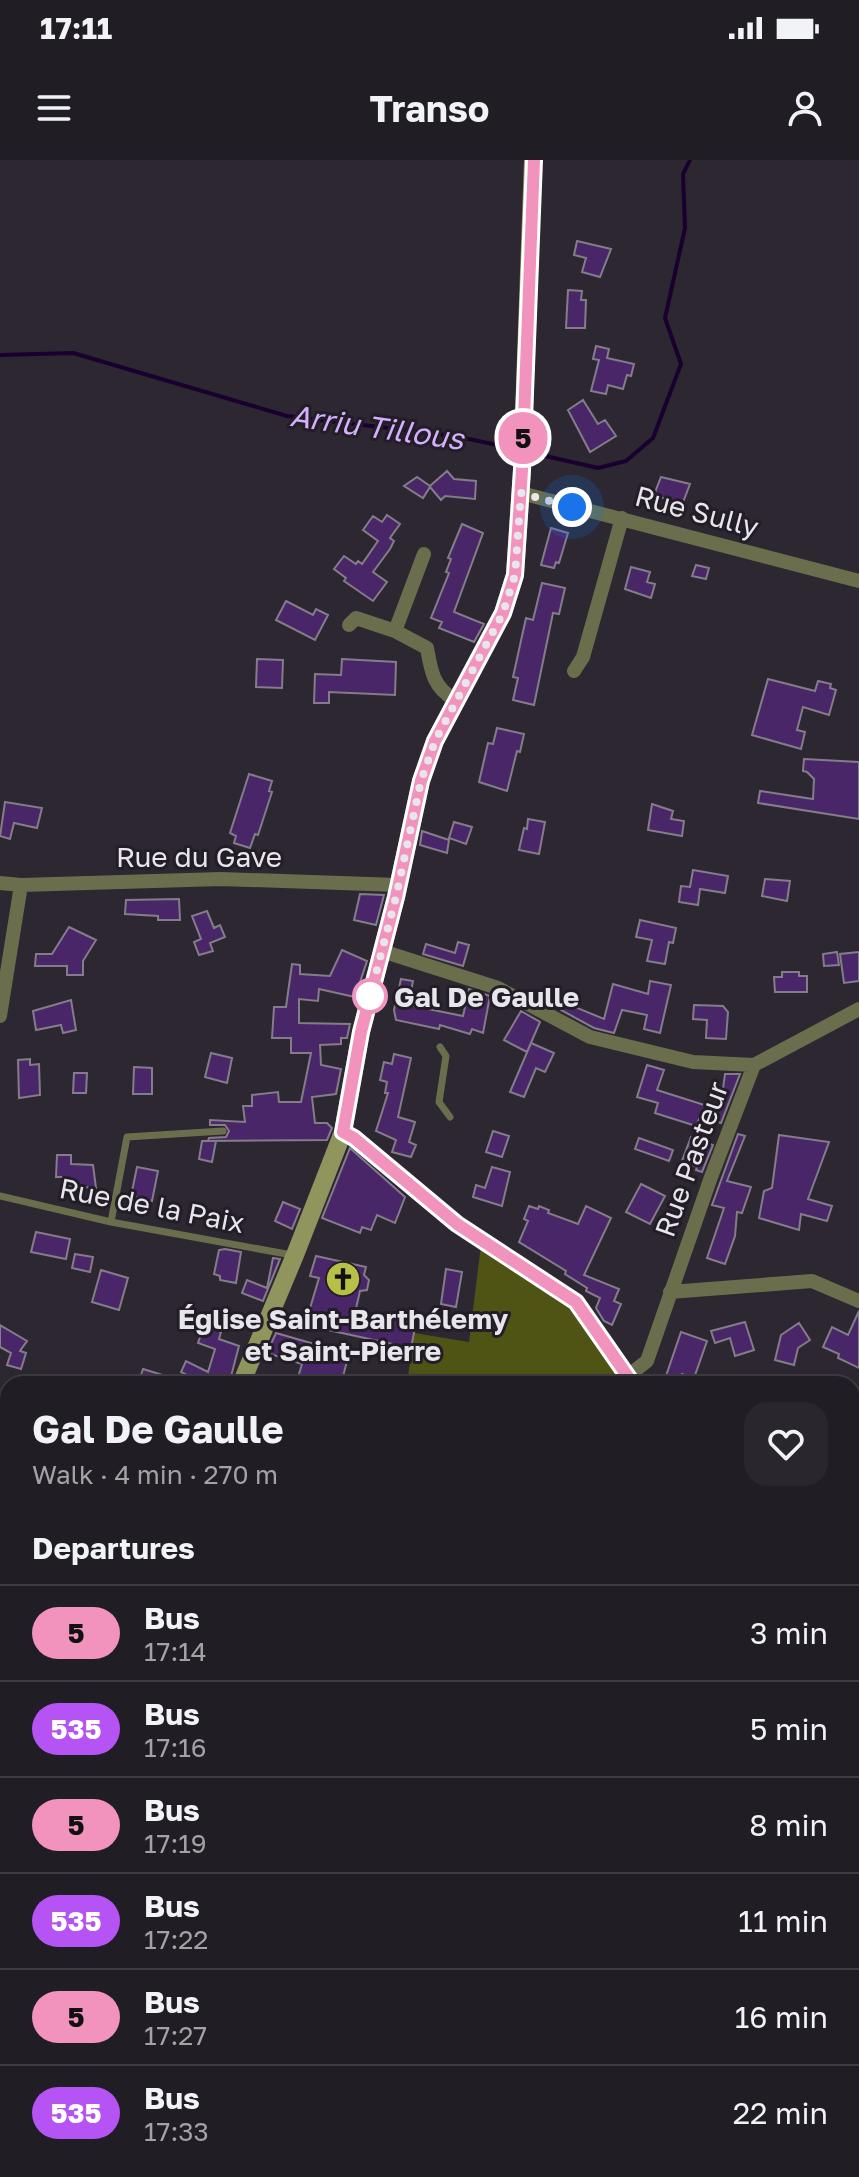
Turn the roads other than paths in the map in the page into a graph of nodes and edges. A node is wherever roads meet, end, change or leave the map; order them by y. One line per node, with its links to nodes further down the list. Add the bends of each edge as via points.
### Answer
1 (533, 160): 2 (main road)
2 (521, 493): 3 (street, Rue Sully); 9 (main road, via 515,575 503,613)
3 (622, 518): 5 (street, Rue Sully); 8 (street, via 583,657)
4 (424, 554): 7 (street)
5 (859, 581)
6 (349, 625): 7 (street, via 356,618)
7 (395, 631): 9 (street, via 427,648 433,681)
8 (574, 671)
9 (455, 700): 12 (main road, via 421,781)
10 (0, 883): 11 (street, Rue du Gave)
11 (21, 885): 12 (street, Rue du Gave, via 221,879); 15 (street)
12 (398, 885): 13 (main road)
13 (382, 951): 17 (street, via 498,988 590,1037 693,1062); 20 (main road)
14 (859, 1009): 17 (street, Rue Pasteur)
15 (0, 1016)
16 (440, 1047): 18 (lane, via 446,1056 439,1102)
17 (754, 1065): 24 (street, Rue Pasteur)
18 (450, 1117)
19 (223, 1131): 22 (lane, via 127,1137)
20 (343, 1132): 23 (main road); 27 (street, via 457,1224 576,1302)
21 (0, 1196): 22 (lane, Rue de la Paix)
22 (111, 1222): 23 (lane, Rue de la Paix)
23 (295, 1255): 26 (main road)
24 (670, 1292): 25 (street, via 812,1281); 28 (street, Rue Pasteur, via 647,1361)
25 (859, 1301)
26 (244, 1376)
27 (628, 1376)
28 (634, 1376)

